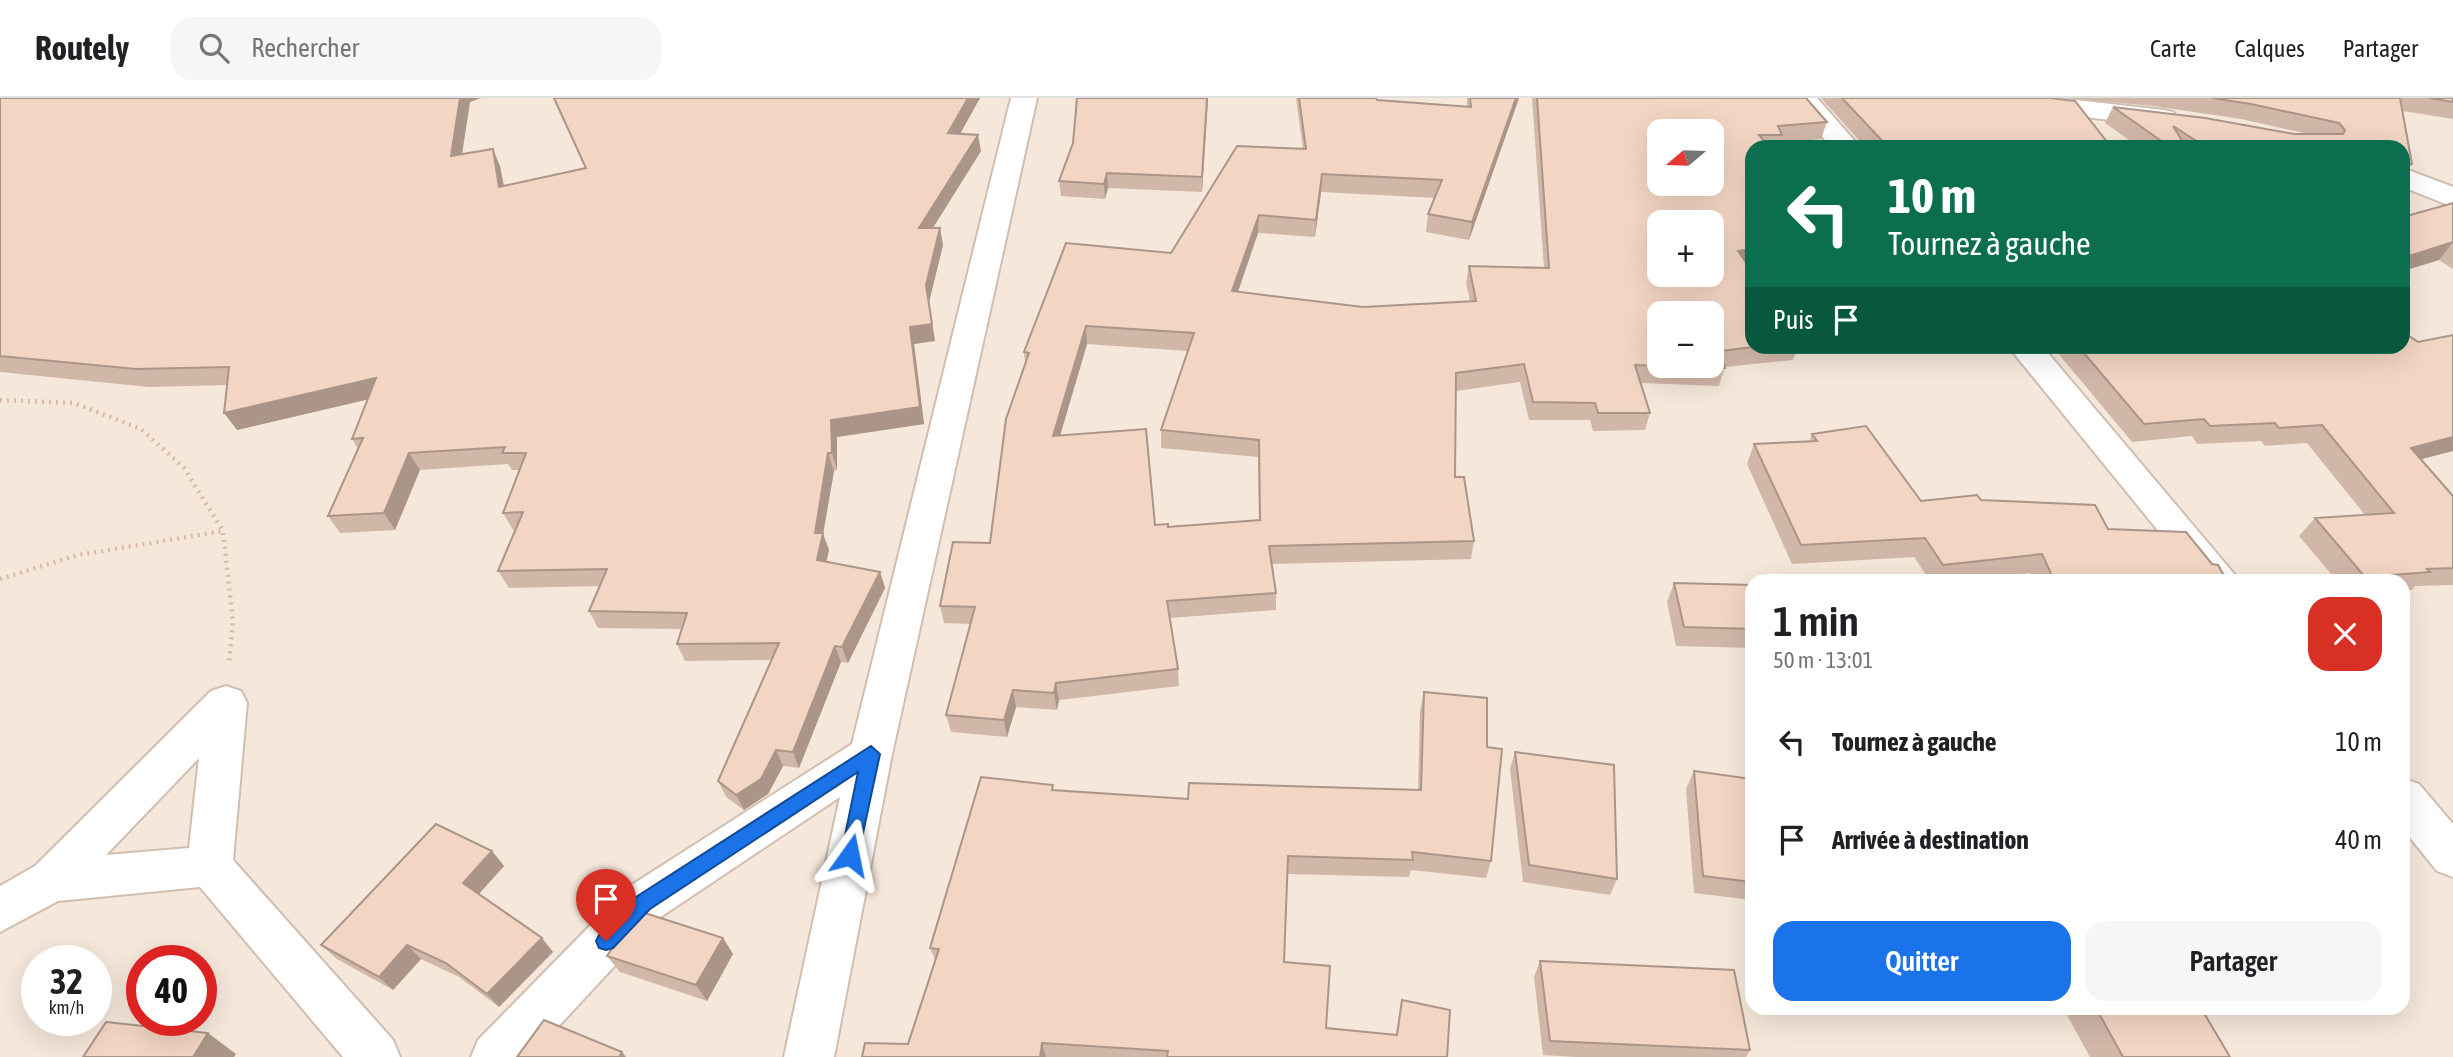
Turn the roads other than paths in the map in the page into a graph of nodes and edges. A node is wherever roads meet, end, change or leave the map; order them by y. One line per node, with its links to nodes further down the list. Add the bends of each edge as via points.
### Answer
1 (1024, 98): 10 (street)
2 (1802, 98): 5 (street)
3 (1988, 98): 4 (street)
4 (2194, 124)
5 (1840, 140)
6 (2410, 180): 7 (street)
7 (2453, 198)
8 (2031, 354): 9 (street)
9 (2215, 574)
10 (871, 754): 17 (street, via 643,903); 18 (street)
11 (2410, 805): 12 (street)
12 (2453, 857)
13 (210, 866): 14 (street); 14 (street, via 226,703); 16 (street)
14 (51, 881): 15 (street)
15 (0, 912)
16 (375, 1057)
17 (496, 1057)
18 (809, 1057)

